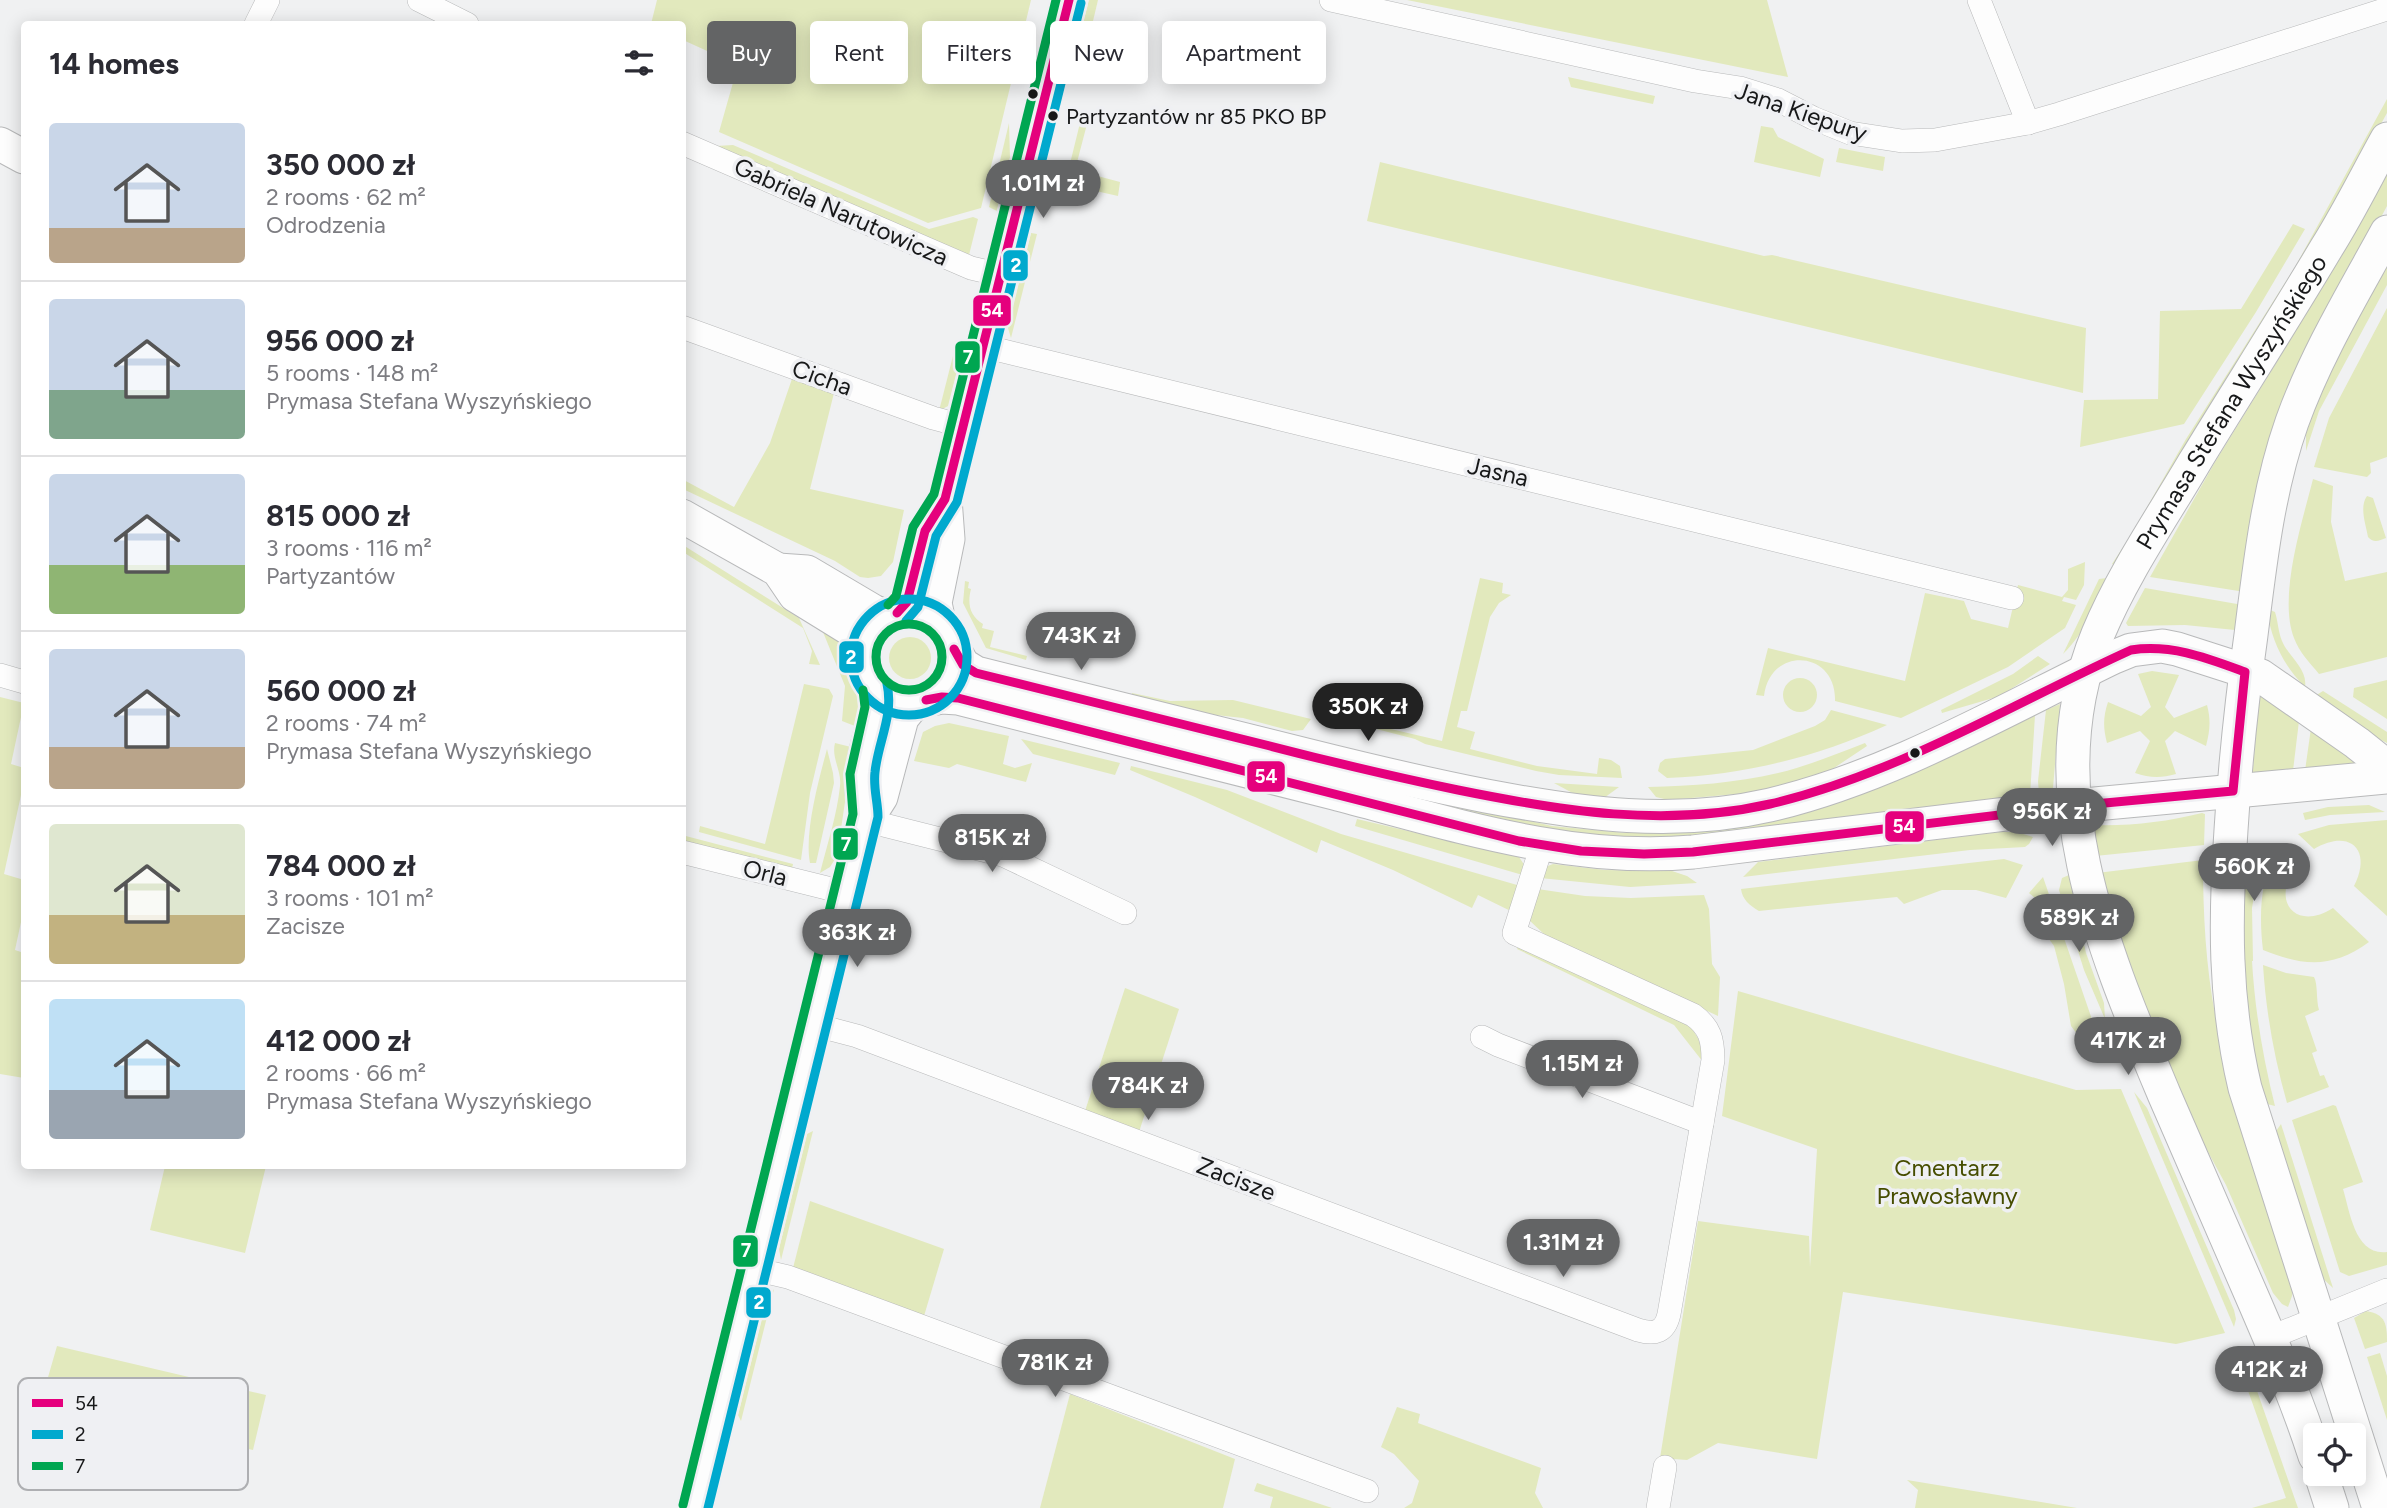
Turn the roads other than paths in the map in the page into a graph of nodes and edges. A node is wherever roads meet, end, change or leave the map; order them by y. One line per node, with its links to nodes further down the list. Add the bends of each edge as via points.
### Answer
1 (268, 0): 7 (street)
2 (419, 0): 8 (street)
3 (1069, 0): 15 (main road)
4 (1331, 0): 9 (street, Jana Kiepury, via 1740,88 1874,138 1935,140)
5 (1979, 0): 9 (street)
6 (2387, 9): 9 (street, Jana Kiepury)
7 (258, 21)
8 (461, 21)
9 (2028, 123)
10 (2387, 139): 26 (main road, Prymasa Stefana Wyszyńskiego, via 2328,245 2126,577)
11 (0, 144): 13 (main road)
12 (686, 145): 15 (street, Gabriela Narutowicza, via 971,268)
13 (21, 155)
14 (2387, 232): 27 (main road, Prymasa Stefana Wyszyńskiego, via 2318,359 2292,424 2269,508)
15 (1001, 275): 17 (main road)
16 (686, 328): 18 (street, Cicha)
17 (983, 346): 18 (main road); 22 (street, Jasna)
18 (963, 426): 19 (main road)
19 (945, 499): 23 (main road, via 925,531 907,602); 24 (main road, via 948,539 935,603)
20 (686, 518): 21 (main road)
21 (778, 570): 23 (main road, via 807,572 873,611); 25 (main road, via 795,595 855,632)
22 (2012, 598)
23 (895, 614): 24 (main road, via 919,613); 25 (main road, via 876,626)
24 (947, 636): 26 (main road, via 963,665 976,673 1362,770 1539,807 1645,817 1749,809 1832,787 1913,755); 31 (main road, via 955,663 951,677)
25 (865, 645): 30 (main road, via 864,667)
26 (2085, 671): 27 (main road, via 2131,650 2162,646); 35 (main road, Prymasa Stefana Wyszyńskiego, via 2073,744)
27 (2245, 672): 32 (main road, via 2261,676 2287,693); 34 (main road, Prymasa Stefana Wyszyńskiego)
28 (0, 675): 29 (street)
29 (21, 681)
30 (875, 687): 31 (main road, via 898,702); 36 (main road, via 877,709 861,781)
31 (922, 701): 36 (main road, via 902,718 881,797); 37 (main road, via 958,698)
32 (2387, 767)
33 (2387, 777): 34 (main road)
34 (2234, 791): 35 (main road); 46 (main road, via 2226,919 2233,1030 2245,1088)
35 (2073, 806): 37 (main road, via 1671,854); 47 (main road, via 2083,866 2106,951)
36 (865, 817): 39 (main road); 40 (street, via 1003,855)
37 (1542, 845): 43 (street, via 1514,933 1704,1024 1711,1034 1713,1060)
38 (686, 853): 39 (street, Orla)
39 (847, 894): 41 (main road)
40 (1125, 913)
41 (815, 1025): 43 (street, Zacisze, via 857,1036 1638,1330 1657,1333 1669,1314); 44 (main road)
42 (1482, 1037): 43 (street)
43 (1702, 1123)
44 (754, 1269): 51 (street, via 788,1277); 52 (main road)
45 (2387, 1290): 46 (street)
46 (2318, 1318): 47 (street); 55 (main road)
47 (2269, 1338): 48 (main road)
48 (2303, 1423)
49 (1665, 1468): 53 (street)
50 (2325, 1486): 54 (main road)
51 (1367, 1491)
52 (695, 1508)
53 (1658, 1508)
54 (2332, 1508)
55 (2379, 1508)

